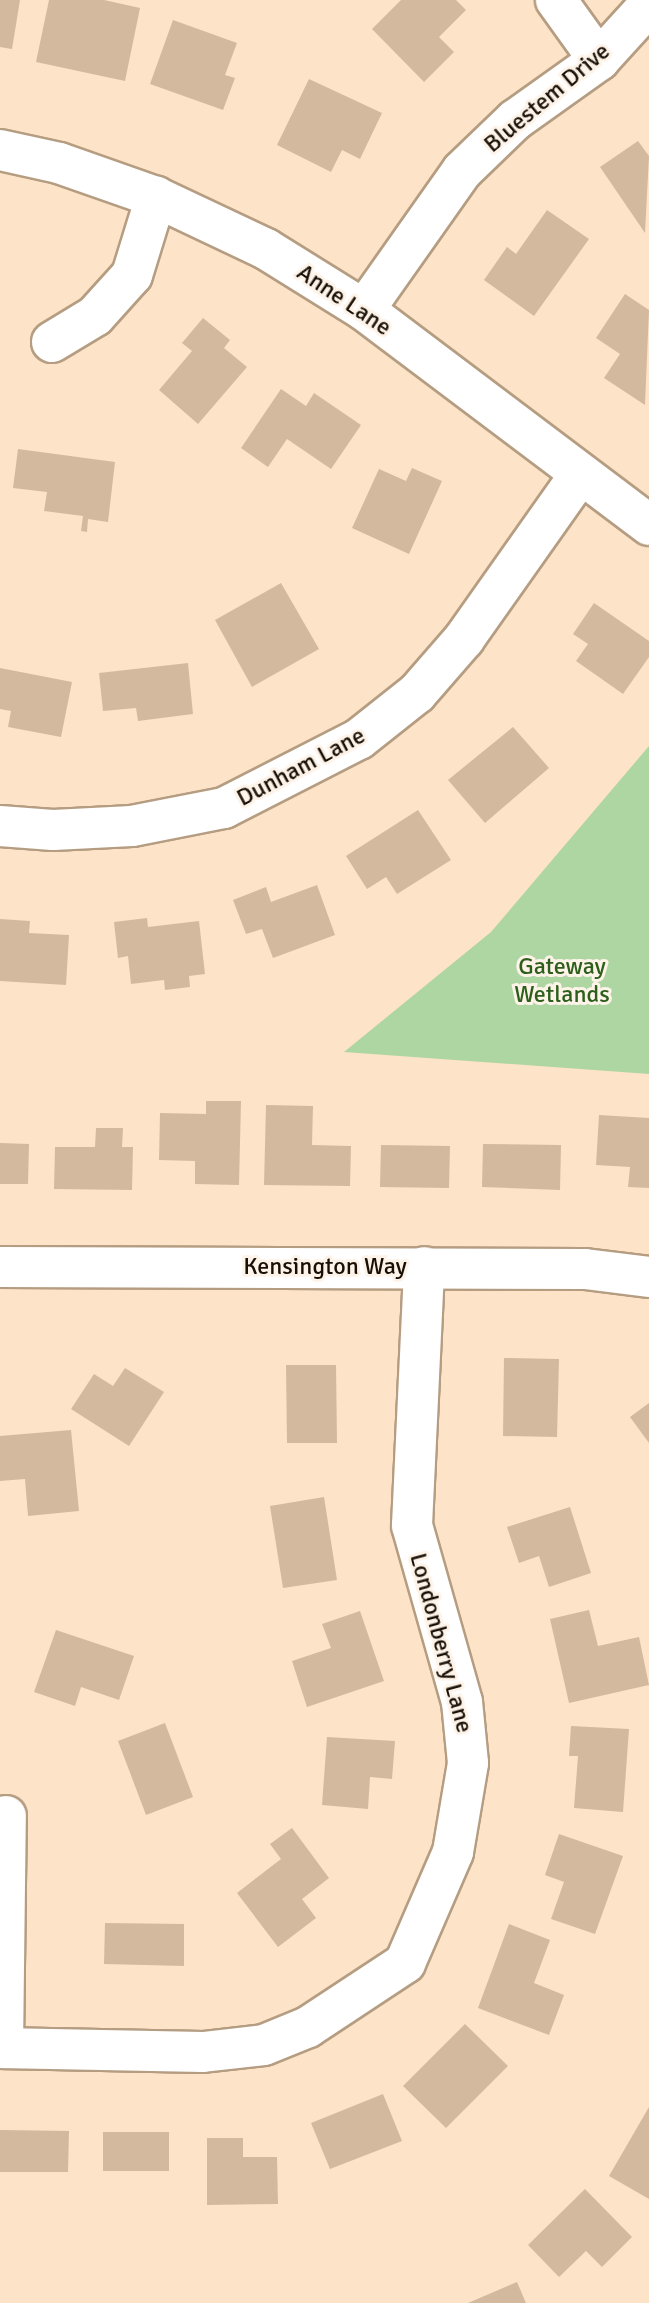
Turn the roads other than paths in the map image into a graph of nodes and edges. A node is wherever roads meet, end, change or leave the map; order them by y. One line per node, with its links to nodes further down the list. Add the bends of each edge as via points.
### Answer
1 (556, 0): 3 (street)
2 (649, 5): 3 (street, Bluestem Drive)
3 (599, 60): 6 (street, Bluestem Drive, via 515,120 462,171)
4 (0, 150): 5 (street, Anne Lane, via 59,163)
5 (156, 197): 6 (street, Anne Lane, via 266,249); 7 (street, via 132,275 95,316)
6 (364, 310): 8 (street, Anne Lane)
7 (52, 342)
8 (579, 476): 9 (street, Anne Lane); 10 (street, Dunham Lane, via 464,639 417,693 359,739 224,808 132,826)
9 (649, 525)
10 (0, 826)
11 (0, 1267): 12 (street, Kensington Way)
12 (424, 1267): 13 (street, Kensington Way, via 585,1269); 15 (street, Londonberry Lane, via 412,1525 462,1702 468,1763 453,1852 405,1963 308,2027 264,2045 203,2052)
13 (649, 1277)
14 (6, 1816): 15 (street)
15 (2, 2048)

